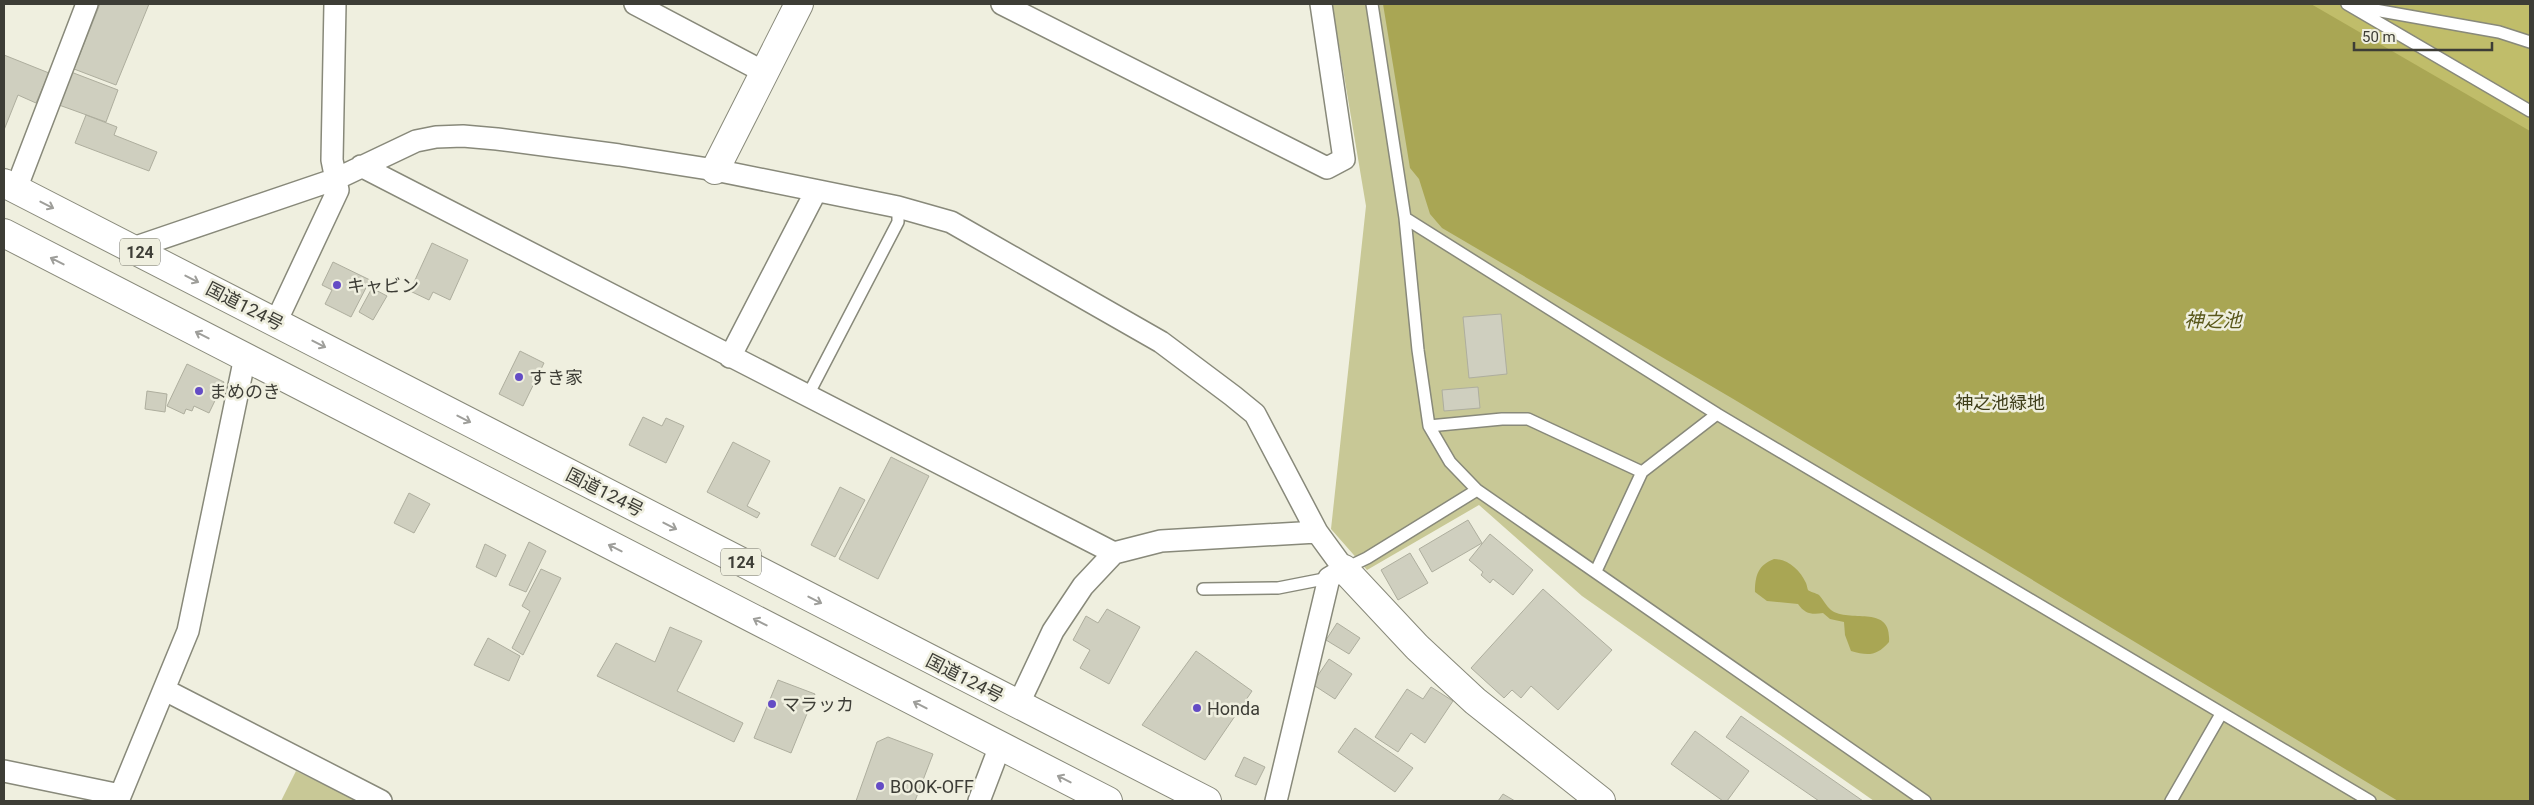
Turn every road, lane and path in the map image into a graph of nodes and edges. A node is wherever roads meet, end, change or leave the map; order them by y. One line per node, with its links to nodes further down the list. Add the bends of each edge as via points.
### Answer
1 (87, 4): 15 (street)
2 (335, 4): 14 (street, via 332,160)
3 (635, 4): 10 (street)
4 (799, 4): 10 (main road)
5 (1002, 4): 6 (street, via 1326,168 1344,159)
6 (1321, 4)
7 (1372, 4): 18 (lane)
8 (2349, 5): 9 (lane, via 2499,32); 11 (lane)
9 (2530, 42)
10 (764, 72): 13 (main road)
11 (2530, 111)
12 (361, 166): 13 (street, via 416,141 463,136); 14 (street); 23 (street)
13 (715, 170): 16 (street)
14 (336, 178): 20 (street); 21 (street, via 338,190)
15 (10, 186): 20 (main road, 国道124号 / 124, one-way to 20)
16 (816, 191): 17 (street); 23 (street)
17 (898, 207): 24 (lane, via 898,222); 29 (street, via 960,227 1161,342 1233,396 1255,414)
18 (1405, 218): 25 (lane); 26 (lane)
19 (4, 233): 22 (main road, 124, one-way to 19)
20 (133, 248): 21 (main road, 国道124号 / 124, one-way to 21)
21 (276, 322): 35 (main road, 国道124号 / 124, one-way to 35)
22 (245, 357): 34 (street, via 188,631); 37 (main road, 124, one-way to 22)
23 (730, 357): 24 (street)
24 (807, 397): 30 (street)
25 (1717, 414): 27 (lane); 36 (lane)
26 (1429, 426): 27 (lane, via 1528,419); 28 (lane, via 1450,462)
27 (1642, 472): 31 (lane)
28 (1477, 490): 31 (lane); 32 (lane, via 1367,558)
29 (1317, 532): 30 (street, via 1161,541); 32 (street)
30 (1114, 553): 35 (street, via 1083,586 1053,631)
31 (1596, 571): 46 (lane)
32 (1336, 573): 33 (lane, via 1278,588); 44 (street); 45 (main road, via 1475,701)
33 (1203, 589)
34 (165, 690): 39 (street); 40 (street)
35 (1018, 705): 43 (main road, 国道124号 / 124)
36 (2221, 714): 47 (lane); 48 (lane)
37 (1000, 746): 41 (street); 42 (main road, 124, one-way to 37)
38 (4, 770): 39 (street)
39 (119, 798)
40 (381, 801)
41 (978, 801)
42 (1108, 801)
43 (1207, 801)
44 (1276, 801)
45 (1600, 801)
46 (1925, 801)
47 (2172, 801)
48 (2370, 801)

